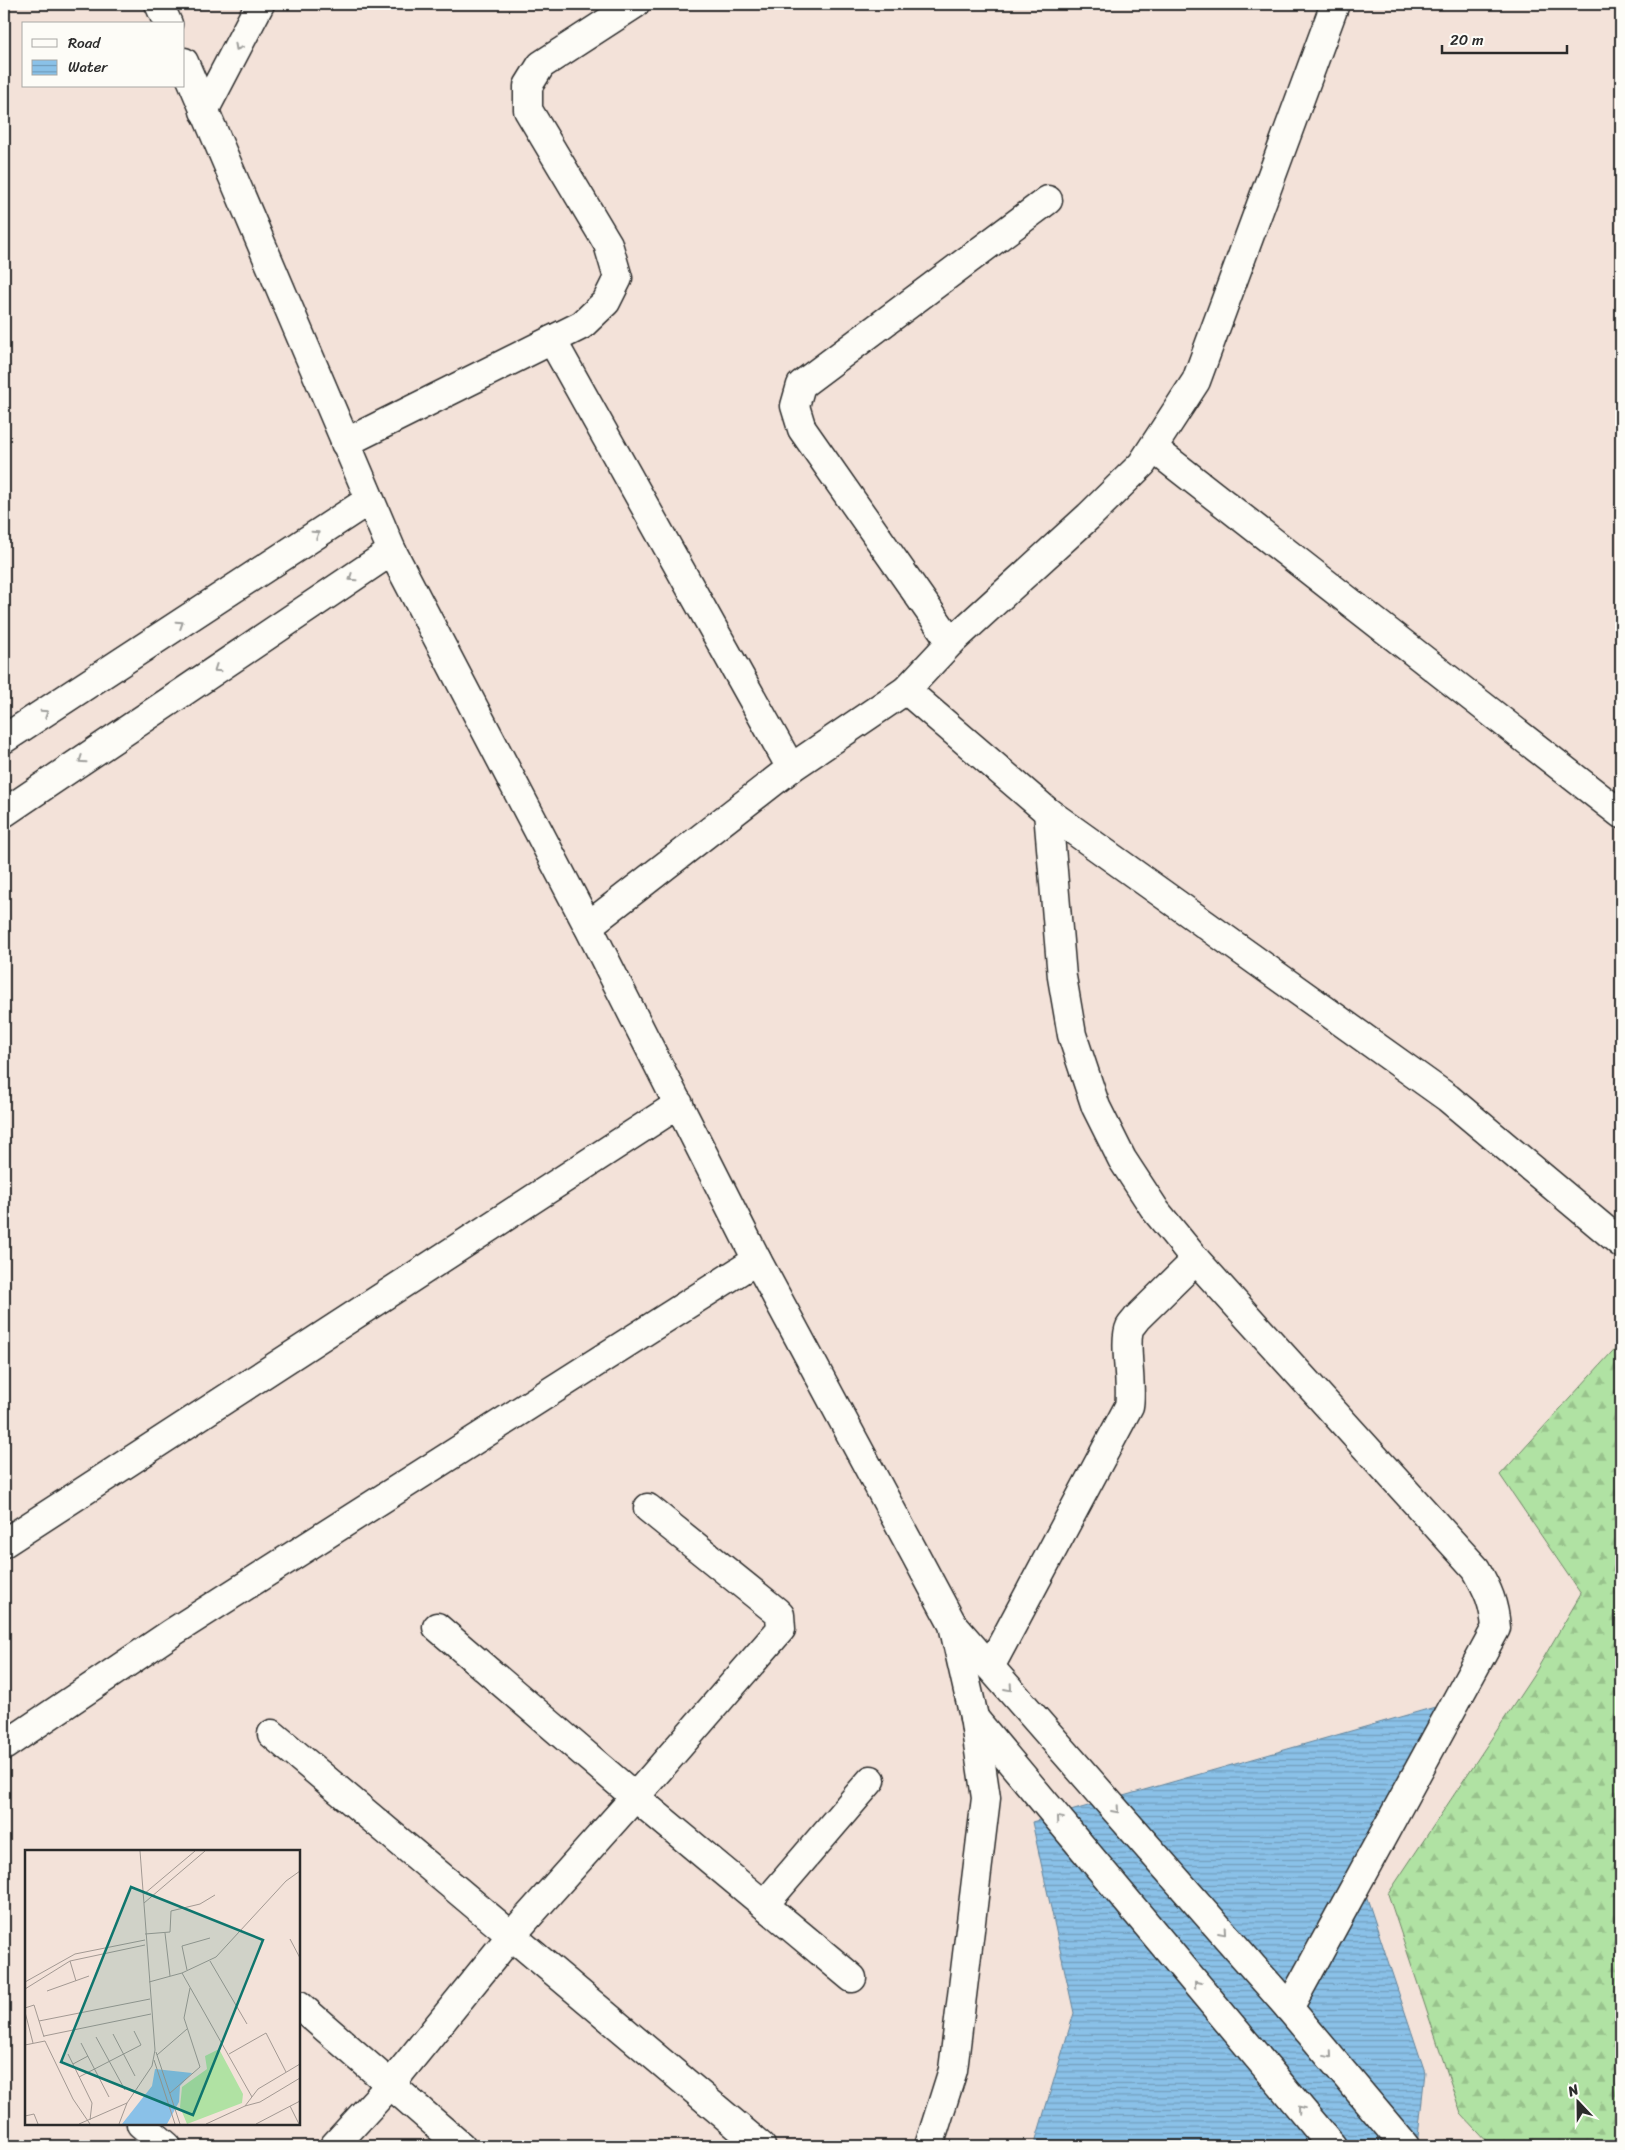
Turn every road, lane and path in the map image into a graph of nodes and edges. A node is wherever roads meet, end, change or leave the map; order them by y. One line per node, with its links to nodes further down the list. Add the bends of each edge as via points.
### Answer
1 (260, 4): 5 (street, one-way to 5)
2 (635, 4): 7 (street, via 541,65 528,86 528,110 608,244 618,278 606,302 582,325)
3 (1336, 4): 9 (street, via 1196,381)
4 (185, 64): 5 (street)
5 (204, 111): 8 (street)
6 (1048, 200): 12 (street, via 801,385 795,406 802,429)
7 (552, 340): 8 (street); 15 (street)
8 (345, 443): 10 (street)
9 (1153, 448): 12 (street, via 1142,464 1089,516); 18 (street)
10 (369, 500): 11 (street); 14 (street, one-way to 10)
11 (392, 551): 17 (street, one-way to 17); 19 (street)
12 (950, 642): 13 (street)
13 (906, 690): 15 (street); 16 (street)
14 (4, 739)
15 (791, 768): 19 (street)
16 (1048, 812): 21 (street, via 1448,1098); 23 (street, via 1062,977 1072,1035 1096,1106 1122,1159 1156,1210)
17 (4, 813)
18 (1621, 814)
19 (588, 926): 20 (street)
20 (680, 1104): 22 (street); 25 (street)
21 (1621, 1243)
22 (757, 1260): 26 (street); 31 (street, via 170,1634)
23 (1196, 1260): 28 (street, via 1130,1328 1129,1406); 38 (street, via 1476,1569 1494,1607 1496,1628)
24 (648, 1508): 33 (street, via 776,1610 782,1622 781,1629)
25 (4, 1543)
26 (952, 1625): 28 (street); 29 (street)
27 (437, 1628): 33 (street)
28 (990, 1667): 38 (street, one-way to 38)
29 (974, 1717): 45 (street, via 986,1798 952,2070); 46 (street, one-way to 29)
30 (272, 1734): 35 (street)
31 (4, 1746)
32 (871, 1780): 34 (street)
33 (635, 1797): 34 (street); 35 (street)
34 (764, 1905): 36 (street)
35 (510, 1937): 39 (street); 44 (street)
36 (852, 1978)
37 (300, 2006): 39 (street)
38 (1289, 2008): 47 (street, one-way to 47)
39 (390, 2085): 42 (street); 43 (street)
40 (142, 2125): 41 (street)
41 (167, 2146)
42 (334, 2146)
43 (461, 2146)
44 (760, 2146)
45 (929, 2146)
46 (1332, 2146)
47 (1405, 2146)

